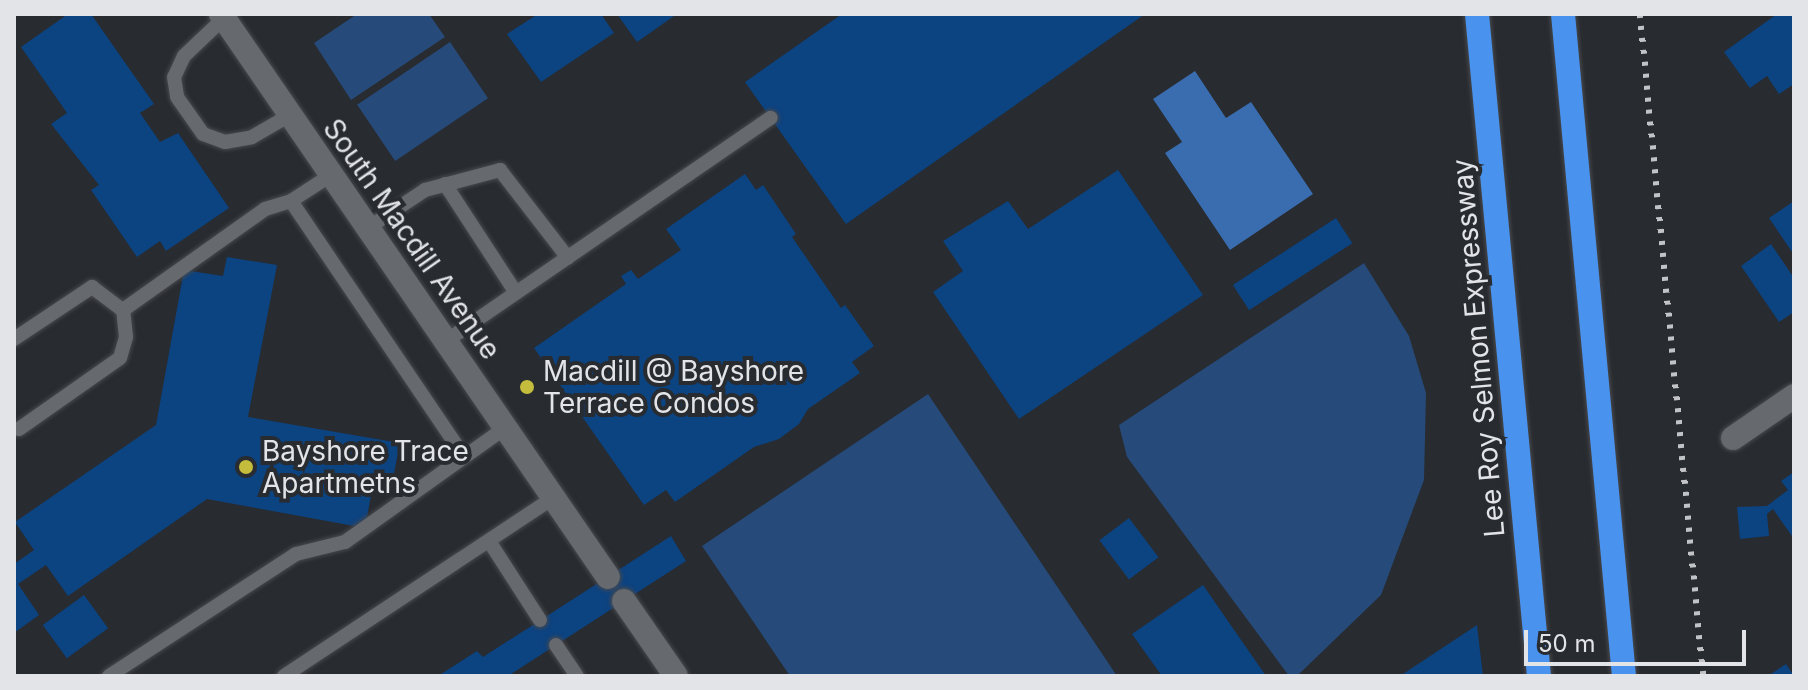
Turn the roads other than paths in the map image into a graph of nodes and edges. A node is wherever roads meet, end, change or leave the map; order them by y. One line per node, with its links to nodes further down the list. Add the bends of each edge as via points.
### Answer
1 (1477, 14): 30 (highway, Lee Roy Selmon Expressway)
2 (1563, 14): 31 (highway)
3 (222, 16): 4 (street, South Macdill Avenue); 4 (lane, via 184,56 174,77 177,97 203,134 225,142 252,137)
4 (290, 115): 6 (street, South Macdill Avenue)
5 (771, 118): 10 (lane)
6 (331, 175): 8 (lane); 9 (street, South Macdill Avenue)
7 (445, 184): 9 (lane, via 425,190); 10 (lane, via 500,170); 11 (lane)
8 (291, 201): 12 (lane, via 265,209); 19 (lane)
9 (368, 228): 14 (street, South Macdill Avenue)
10 (568, 258): 11 (lane)
11 (516, 293): 14 (lane)
12 (123, 310): 13 (lane, via 92,287); 17 (lane, via 126,337 120,358)
13 (14, 339)
14 (446, 341): 16 (street, South Macdill Avenue)
15 (1794, 396): 18 (street)
16 (505, 428): 19 (lane); 20 (street, South Macdill Avenue)
17 (19, 429)
18 (1733, 438)
19 (464, 457): 26 (lane, via 345,542 296,554)
20 (553, 498): 21 (lane); 22 (street, South Macdill Avenue)
21 (489, 541): 24 (lane); 27 (lane)
22 (608, 577)
23 (624, 601): 29 (street)
24 (540, 620)
25 (556, 645): 28 (lane)
26 (109, 676)
27 (284, 676)
28 (577, 676)
29 (676, 676)
30 (1539, 676)
31 (1624, 676)

